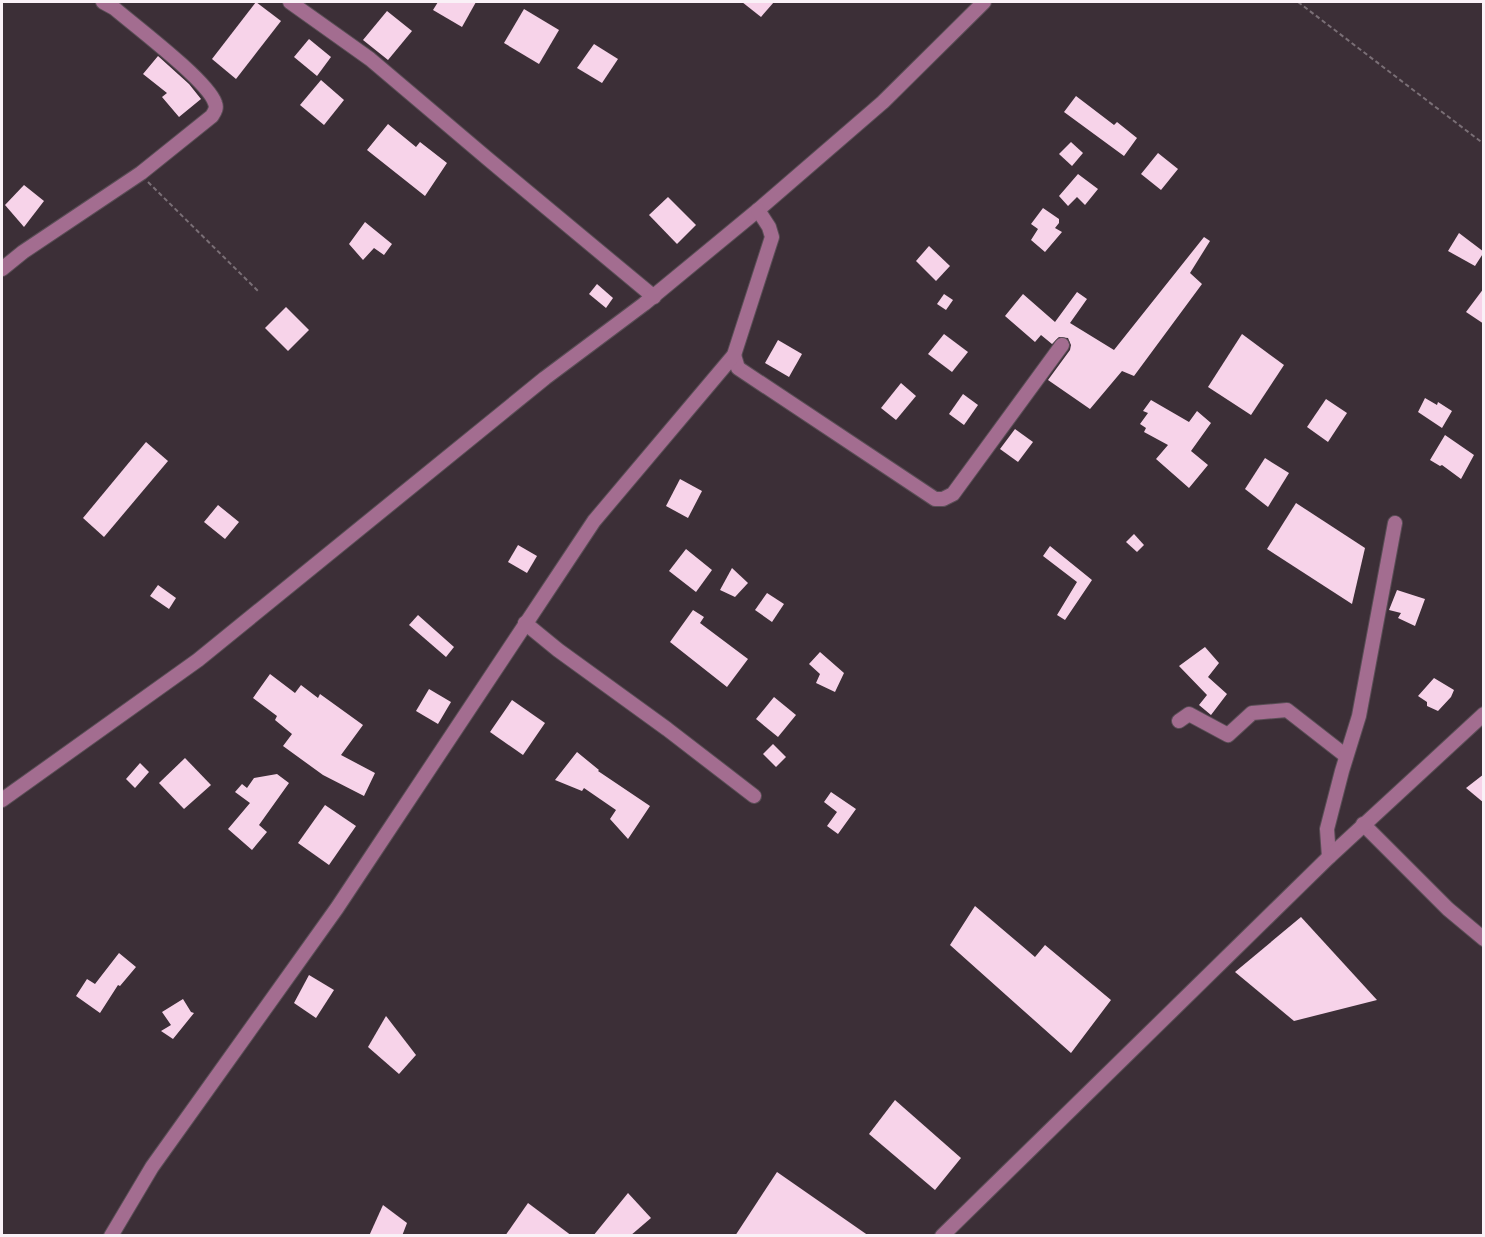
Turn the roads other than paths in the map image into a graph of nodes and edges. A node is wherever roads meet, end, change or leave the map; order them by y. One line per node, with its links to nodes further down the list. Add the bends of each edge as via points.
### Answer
1 (103, 2): 5 (street, via 189,72 216,108 212,116 141,173)
2 (290, 2): 6 (street, via 370,59)
3 (984, 2): 4 (street, via 883,102)
4 (758, 210): 6 (street); 8 (street, via 771,237)
5 (2, 269)
6 (654, 297): 15 (street, via 536,386 198,660)
7 (1062, 345): 8 (street, via 953,494 935,500 746,374 738,368)
8 (734, 355): 10 (street, via 594,521)
9 (1395, 523): 13 (street, via 1359,716)
10 (525, 623): 14 (street); 19 (street, via 337,908 152,1167)
11 (1484, 714): 16 (street)
12 (1179, 721): 13 (street, via 1189,714 1228,735 1252,713 1287,710)
13 (1346, 756): 17 (street, via 1327,829)
14 (754, 796)
15 (2, 800)
16 (1364, 824): 17 (street); 18 (street, via 1448,909)
17 (1329, 857): 20 (street)
18 (1484, 939)
19 (111, 1236)
20 (942, 1236)

